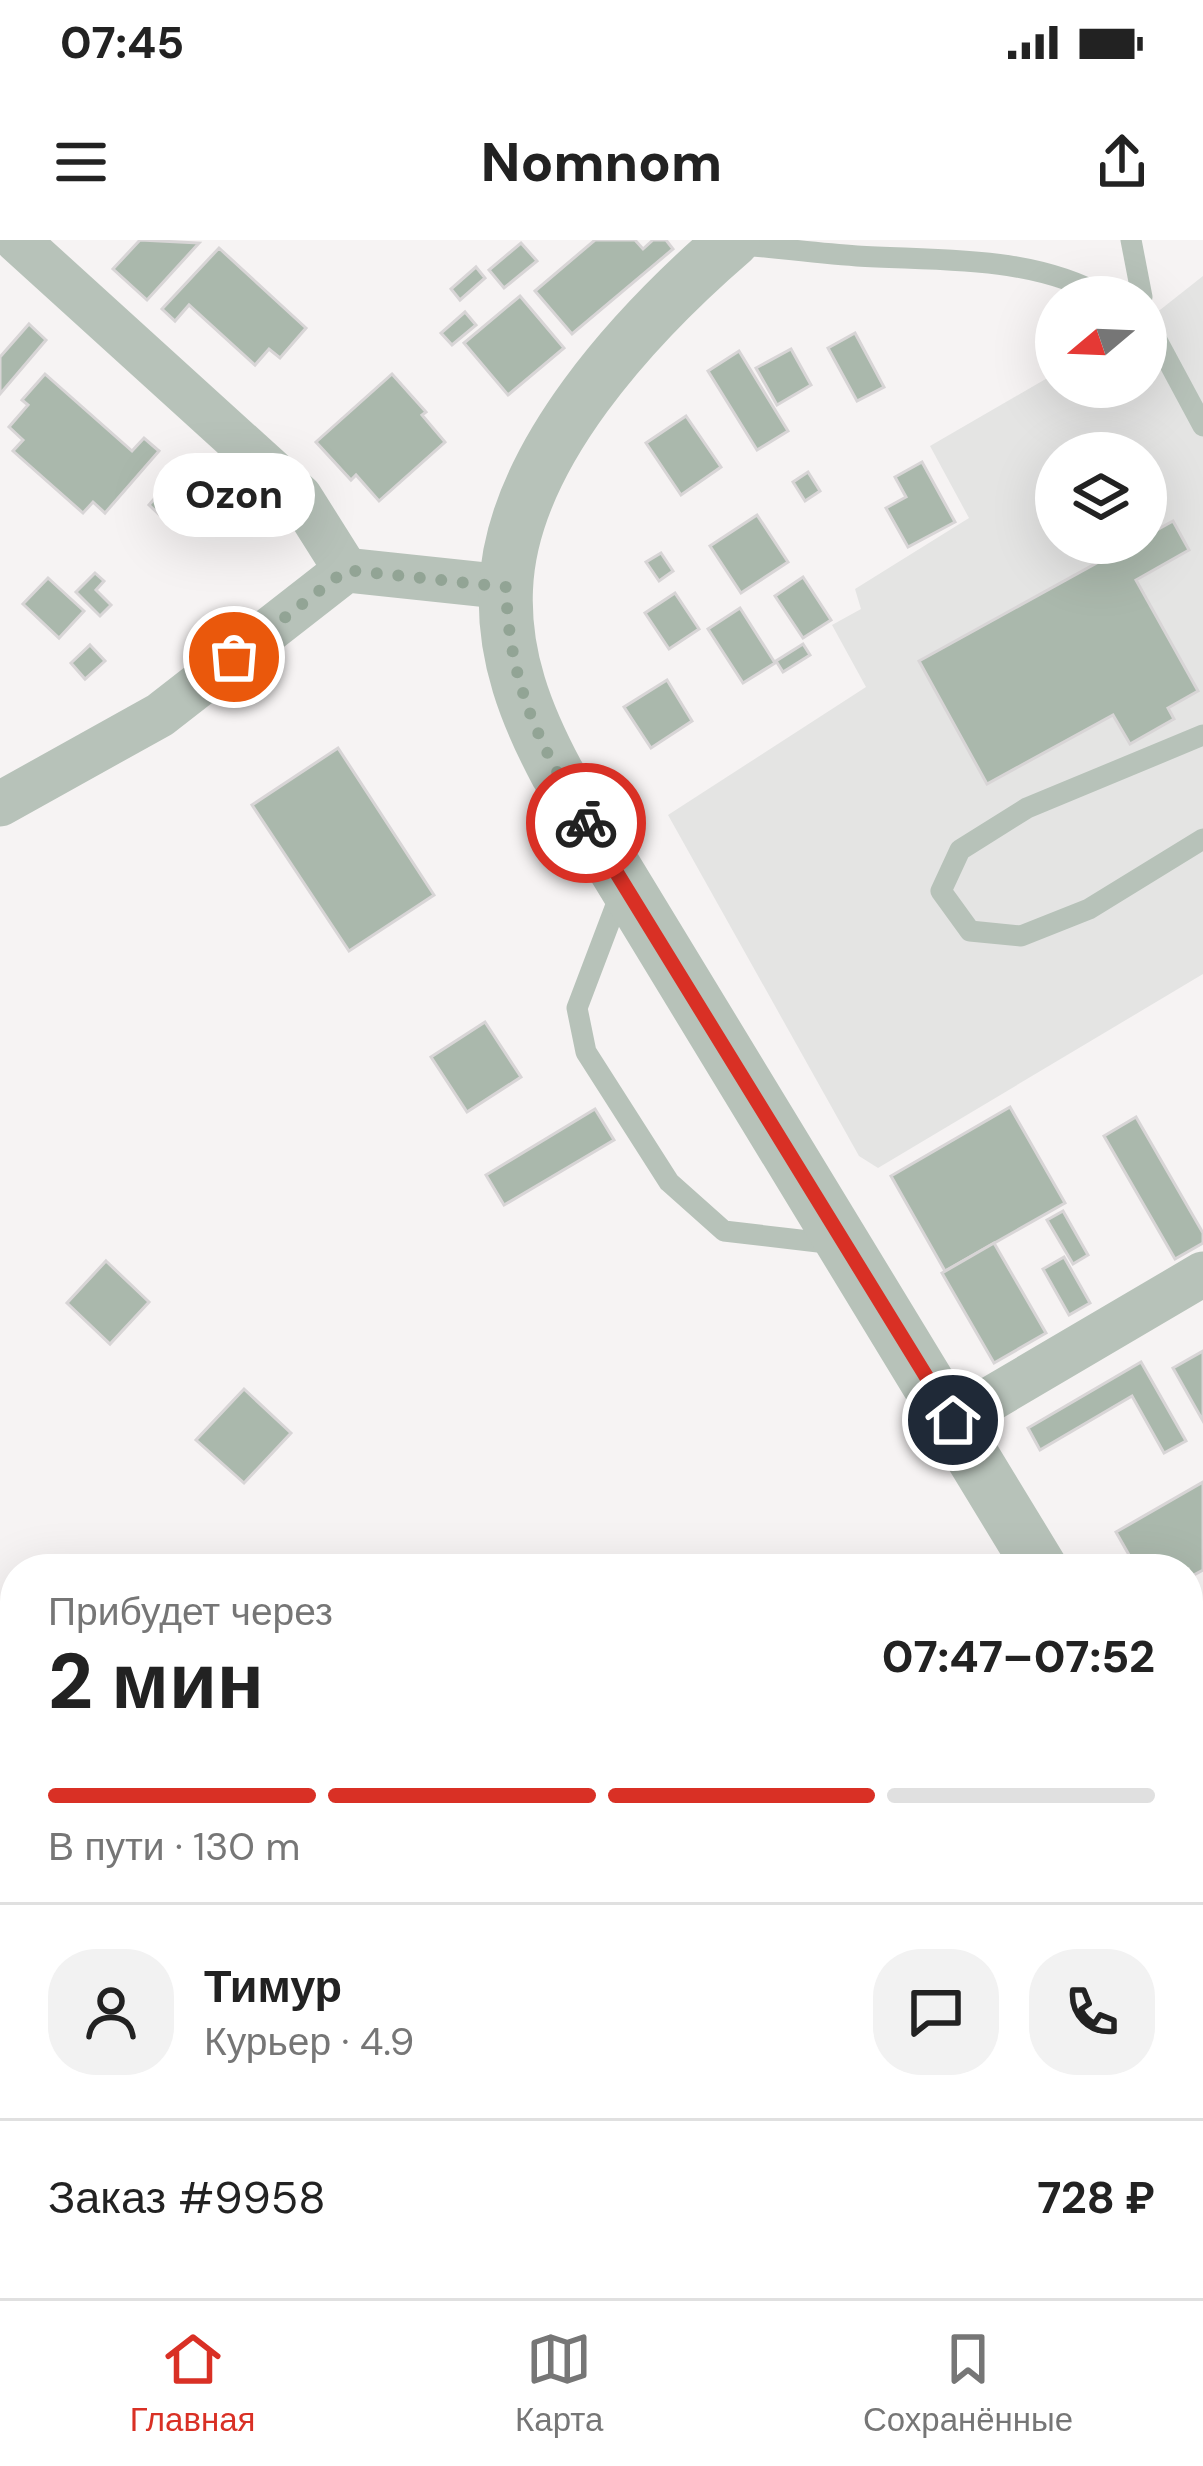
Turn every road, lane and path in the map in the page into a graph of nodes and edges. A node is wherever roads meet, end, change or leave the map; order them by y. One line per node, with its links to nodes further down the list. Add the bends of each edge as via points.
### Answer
1 (17, 240): 8 (street, via 300,497)
2 (1131, 240): 5 (lane)
3 (729, 241): 4 (lane, via 991,262); 9 (street, via 643,329 562,432 523,508)
4 (1048, 276)
5 (1138, 276)
6 (1167, 359): 7 (lane)
7 (1203, 426)
8 (346, 570): 9 (street); 11 (street, via 160,716)
9 (506, 587): 13 (street, via 511,656 534,731)
10 (1203, 735): 12 (lane, via 1027,808 960,850 941,892 970,931 1021,936 1089,909)
11 (0, 804)
12 (1203, 838)
13 (623, 886): 14 (street); 14 (lane, via 577,1008 586,1052 669,1182 724,1232)
14 (846, 1245): 16 (street)
15 (1203, 1274): 16 (street)
16 (953, 1420): 17 (street)
17 (1032, 1554)

